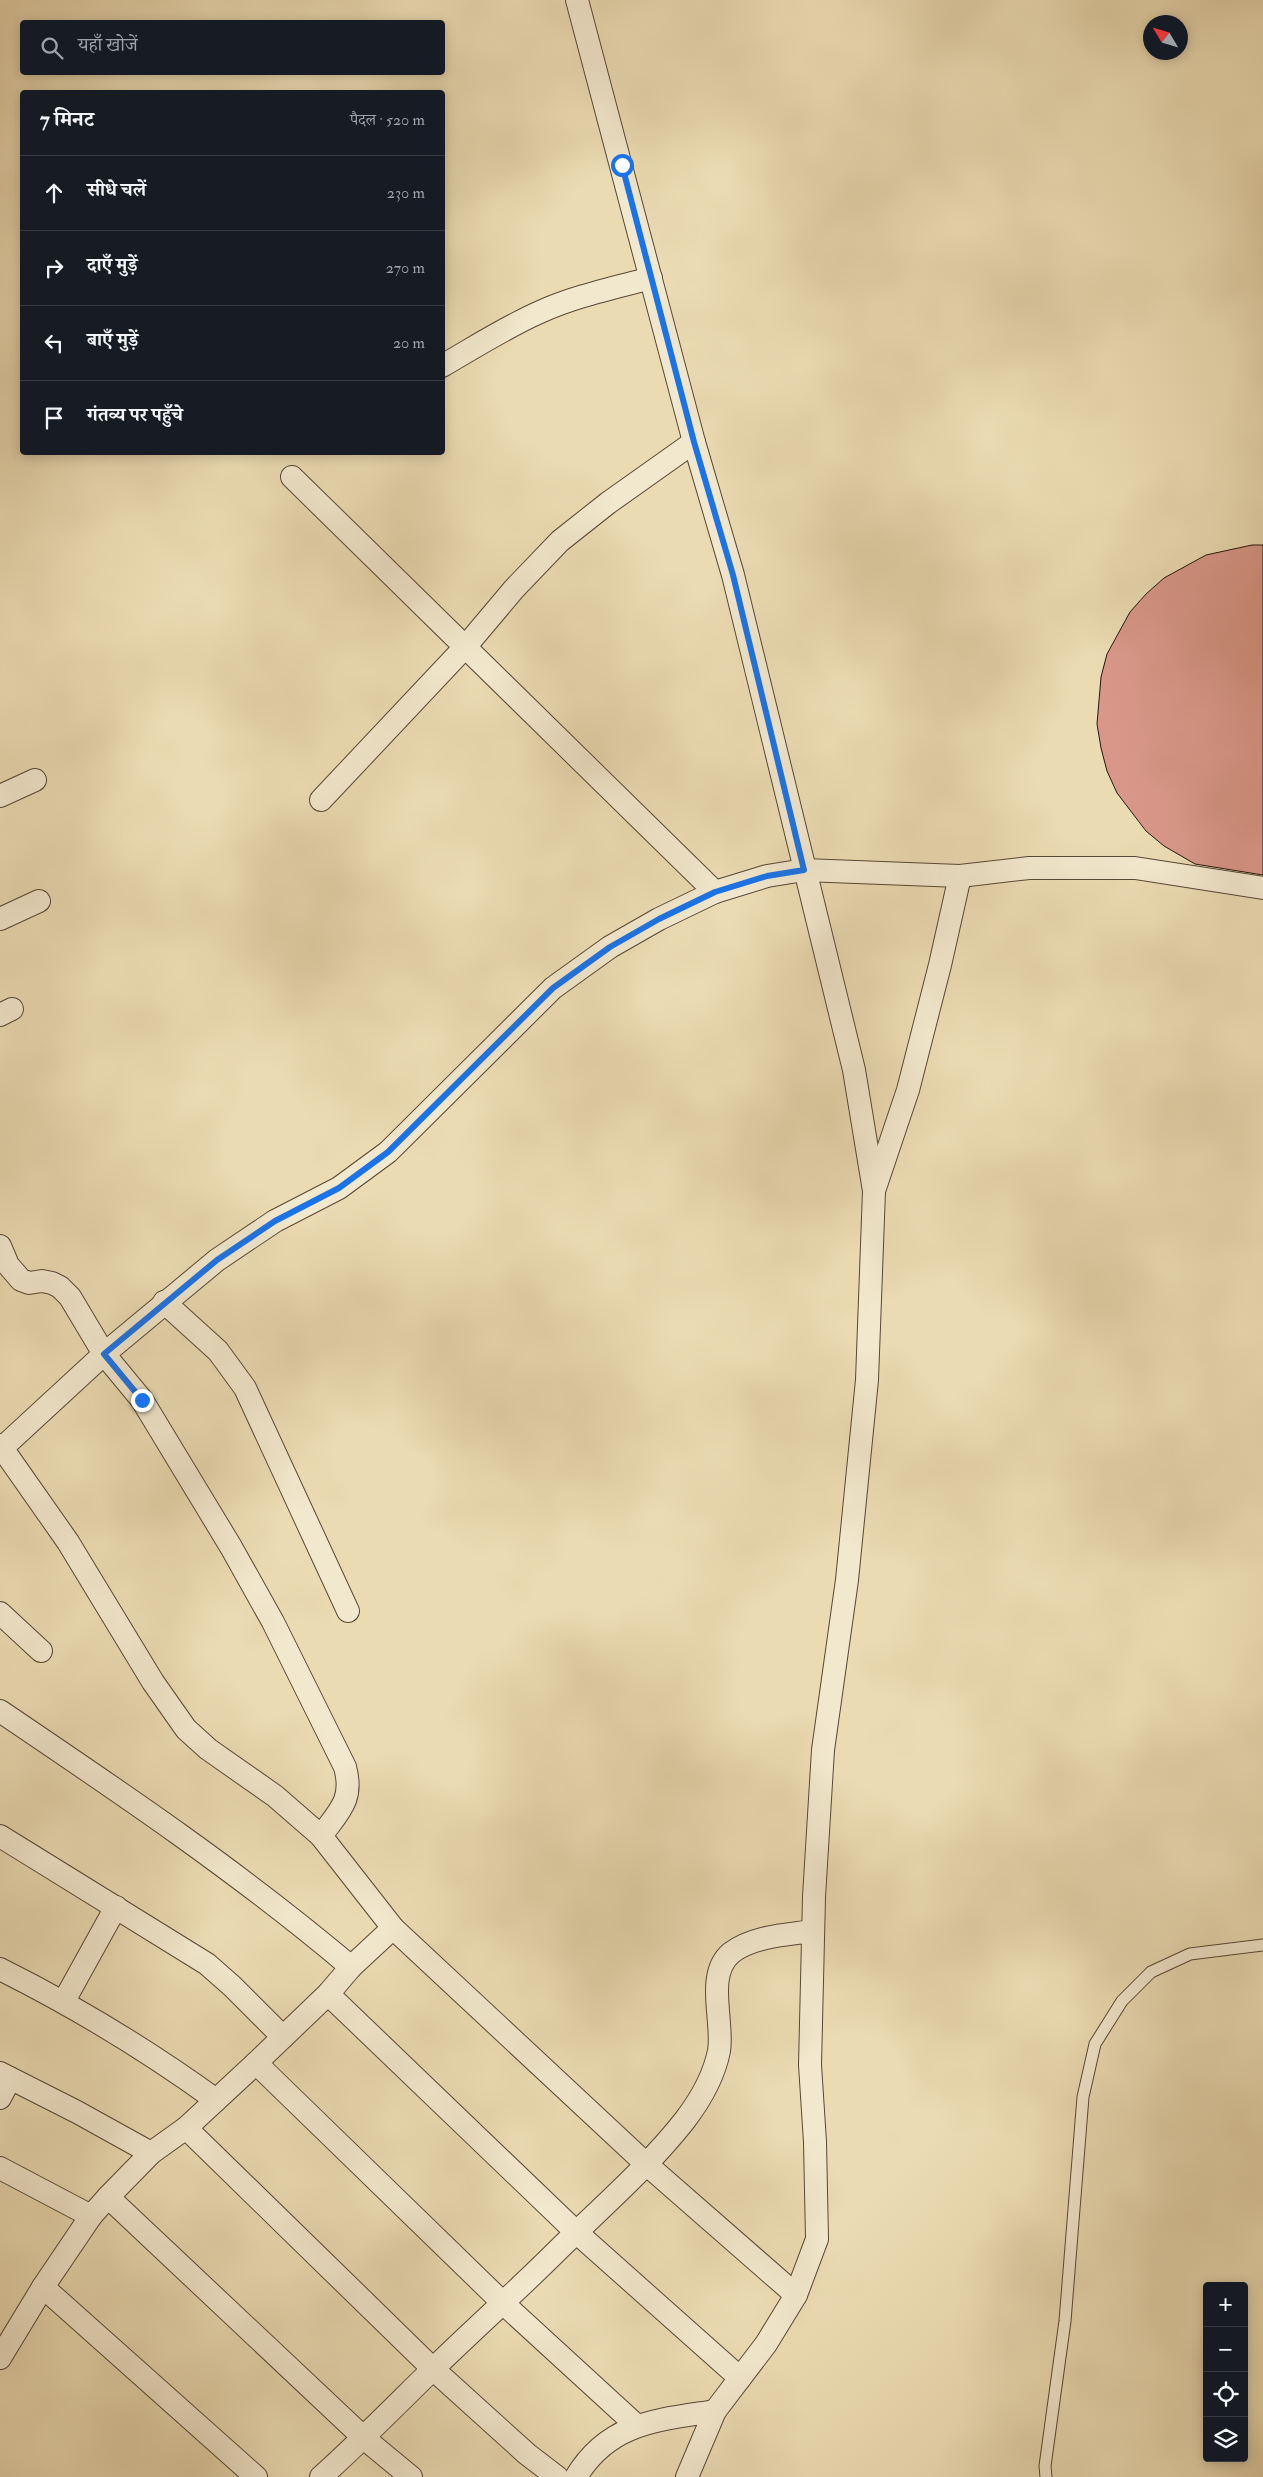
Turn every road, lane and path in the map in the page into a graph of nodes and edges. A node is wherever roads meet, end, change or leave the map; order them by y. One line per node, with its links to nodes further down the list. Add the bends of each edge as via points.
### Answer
1 (577, 0): 2 (street)
2 (651, 278): 3 (street, via 542,311 502,330); 4 (street)
3 (445, 364)
4 (694, 442): 6 (street, via 560,541); 10 (street, via 733,575)
5 (292, 477): 6 (street)
6 (466, 646): 9 (street); 13 (street)
7 (35, 780): 8 (street)
8 (0, 796)
9 (321, 800)
10 (804, 870): 11 (street); 13 (street, via 767,876); 16 (street, via 829,959 854,1070)
11 (960, 876): 12 (street, via 1029,868 1135,868); 16 (street, via 910,1080)
12 (1263, 888)
13 (715, 892): 18 (street, via 610,947 553,988 388,1152 339,1188 275,1221 217,1260)
14 (40, 901): 15 (street)
15 (0, 919)
16 (874, 1191): 29 (street, via 867,1380 848,1580 823,1750)
17 (0, 1246): 19 (street, via 8,1265 22,1280 52,1283 70,1297)
18 (164, 1302): 19 (street); 21 (street, via 218,1351 245,1388)
19 (104, 1354): 20 (street); 26 (street, via 142,1400 232,1547 346,1767 348,1796)
20 (1, 1448): 26 (street, via 68,1542 153,1682 186,1729 208,1749 275,1796)
21 (348, 1611)
22 (0, 1613): 23 (street)
23 (41, 1651)
24 (3, 1719): 31 (street, via 213,1859 297,1921)
25 (0, 1836): 27 (street)
26 (321, 1836): 28 (street)
27 (116, 1907): 34 (street); 35 (street, via 207,1964)
28 (393, 1928): 31 (street); 42 (street)
29 (813, 1931): 42 (street, via 759,1940 730,1954 716,1986 719,2049 710,2082 685,2120); 48 (street, via 810,2065 817,2239)
30 (1263, 1945): 62 (lane, via 1190,1954 1151,1972 1122,2001 1095,2044 1084,2097 1065,2321)
31 (351, 1967): 33 (street)
32 (0, 1969): 34 (street)
33 (328, 1994): 35 (street); 46 (street)
34 (64, 2001): 39 (street, via 164,2062)
35 (283, 2037): 36 (street)
36 (256, 2063): 39 (street); 49 (street)
37 (5, 2076): 38 (street); 41 (street)
38 (0, 2098)
39 (216, 2100): 40 (street)
40 (186, 2128): 41 (street); 51 (street)
41 (151, 2154): 44 (street)
42 (645, 2164): 46 (street); 48 (street)
43 (0, 2168): 45 (street)
44 (108, 2196): 45 (street); 55 (street)
45 (91, 2216): 47 (street)
46 (576, 2232): 49 (street); 52 (street)
47 (42, 2287): 50 (street); 56 (street)
48 (796, 2296): 52 (street)
49 (504, 2304): 51 (street); 54 (street)
50 (0, 2358)
51 (433, 2369): 55 (street); 59 (street)
52 (740, 2378): 53 (street)
53 (715, 2411): 54 (street); 61 (street)
54 (636, 2425): 60 (street, via 610,2440 584,2463)
55 (365, 2438): 57 (street); 58 (street)
56 (256, 2477)
57 (321, 2477)
58 (410, 2477)
59 (557, 2477)
60 (576, 2477)
61 (687, 2477)
62 (1046, 2477)

